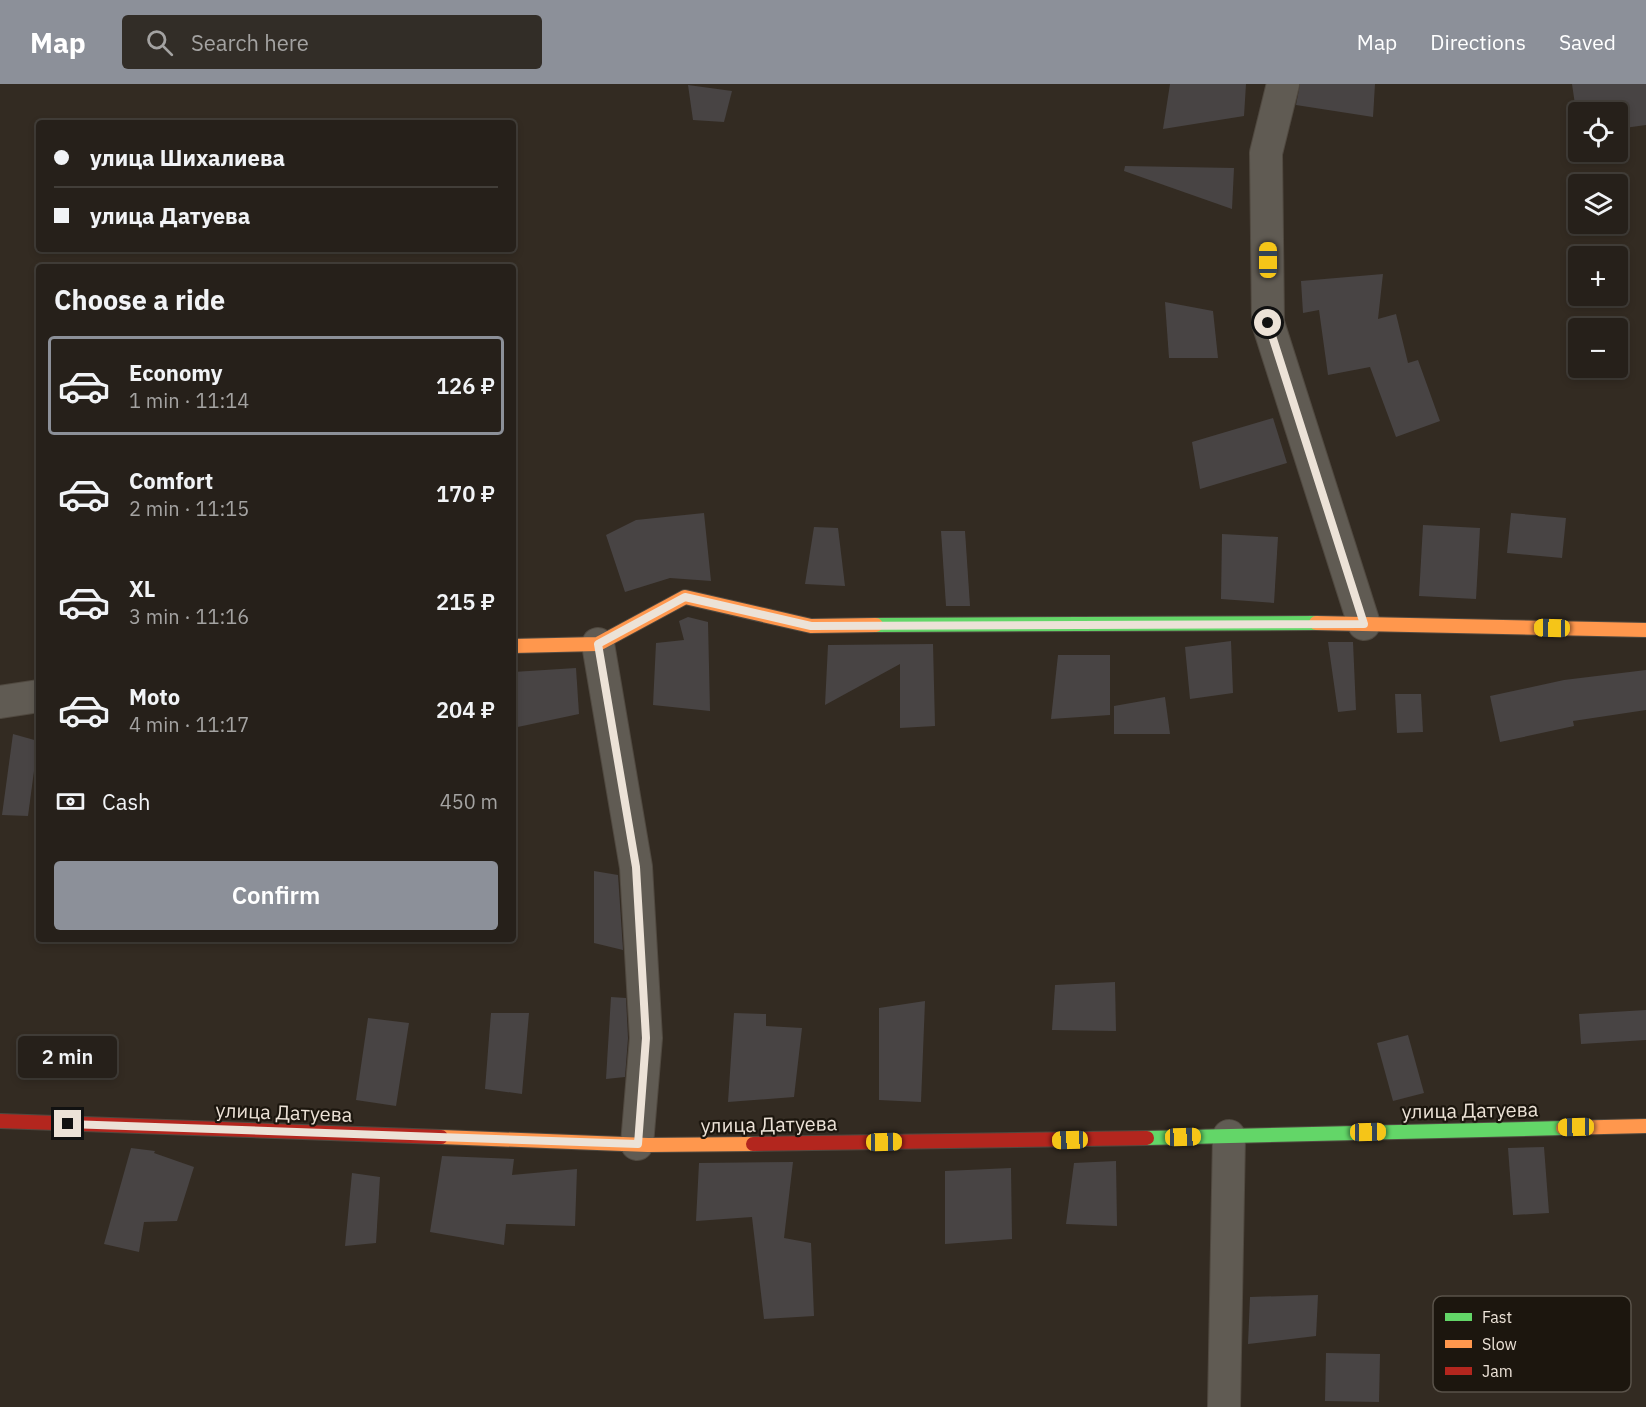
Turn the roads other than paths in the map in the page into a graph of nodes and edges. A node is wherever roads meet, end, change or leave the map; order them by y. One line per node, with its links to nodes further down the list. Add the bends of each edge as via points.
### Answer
1 (1283, 84): 2 (street, via 1266,153 1268,323)
2 (1364, 624): 3 (street); 4 (street, via 811,626 685,597)
3 (1646, 630)
4 (598, 644): 5 (street); 11 (street, via 636,867 646,1038)
5 (516, 646)
6 (36, 696): 7 (street)
7 (0, 702)
8 (0, 1121): 11 (street, улица Датуева)
9 (1646, 1126): 10 (street, улица Датуева)
10 (1228, 1136): 11 (street, улица Датуева); 12 (street)
11 (638, 1144)
12 (1224, 1407)

